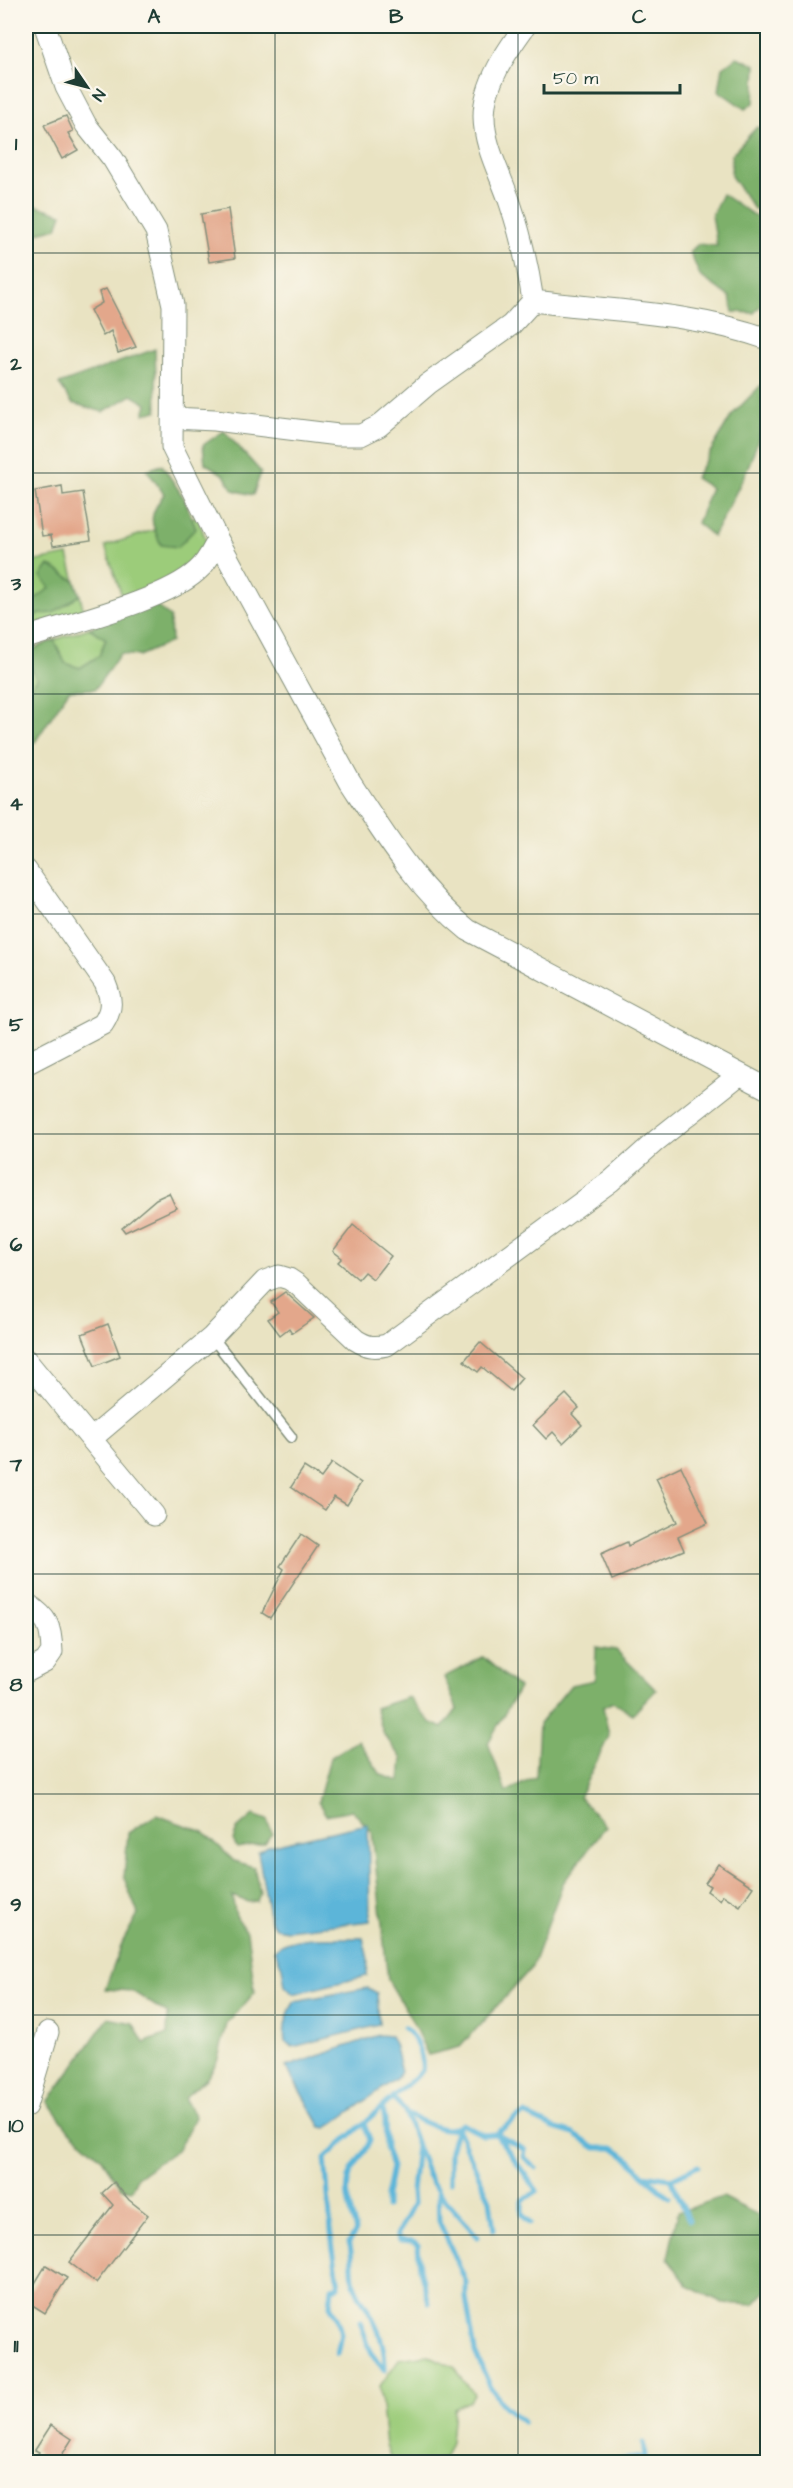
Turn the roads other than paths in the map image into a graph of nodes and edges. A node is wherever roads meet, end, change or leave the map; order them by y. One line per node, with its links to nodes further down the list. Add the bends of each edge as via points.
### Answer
1 (525, 26): 3 (street, via 507,50 489,87 484,116 490,152 510,201 526,258)
2 (53, 27): 5 (street, via 66,87 86,125 113,159 156,231 173,305)
3 (533, 301): 4 (street, via 663,314 706,321); 5 (street, via 511,325 428,384 379,426 361,435)
4 (768, 339)
5 (172, 418): 6 (street, via 172,447)
6 (218, 540): 7 (street, via 207,561 176,586); 10 (street, via 350,782 400,855 448,914 468,930)
7 (26, 638)
8 (26, 870): 9 (street, via 105,983 111,999 111,1012 104,1024)
9 (26, 1064)
10 (739, 1075): 11 (street); 12 (street, via 611,1181 387,1345 375,1348 356,1340 297,1285 279,1276 265,1281)
11 (768, 1089)
12 (212, 1337): 14 (lane); 15 (street)
13 (26, 1360): 15 (street)
14 (291, 1437)
15 (92, 1439): 16 (street)
16 (154, 1515)
17 (26, 1603): 18 (street, via 49,1623 52,1652 45,1662)
18 (26, 1672)
19 (48, 2032): 20 (street)
20 (26, 2106)

